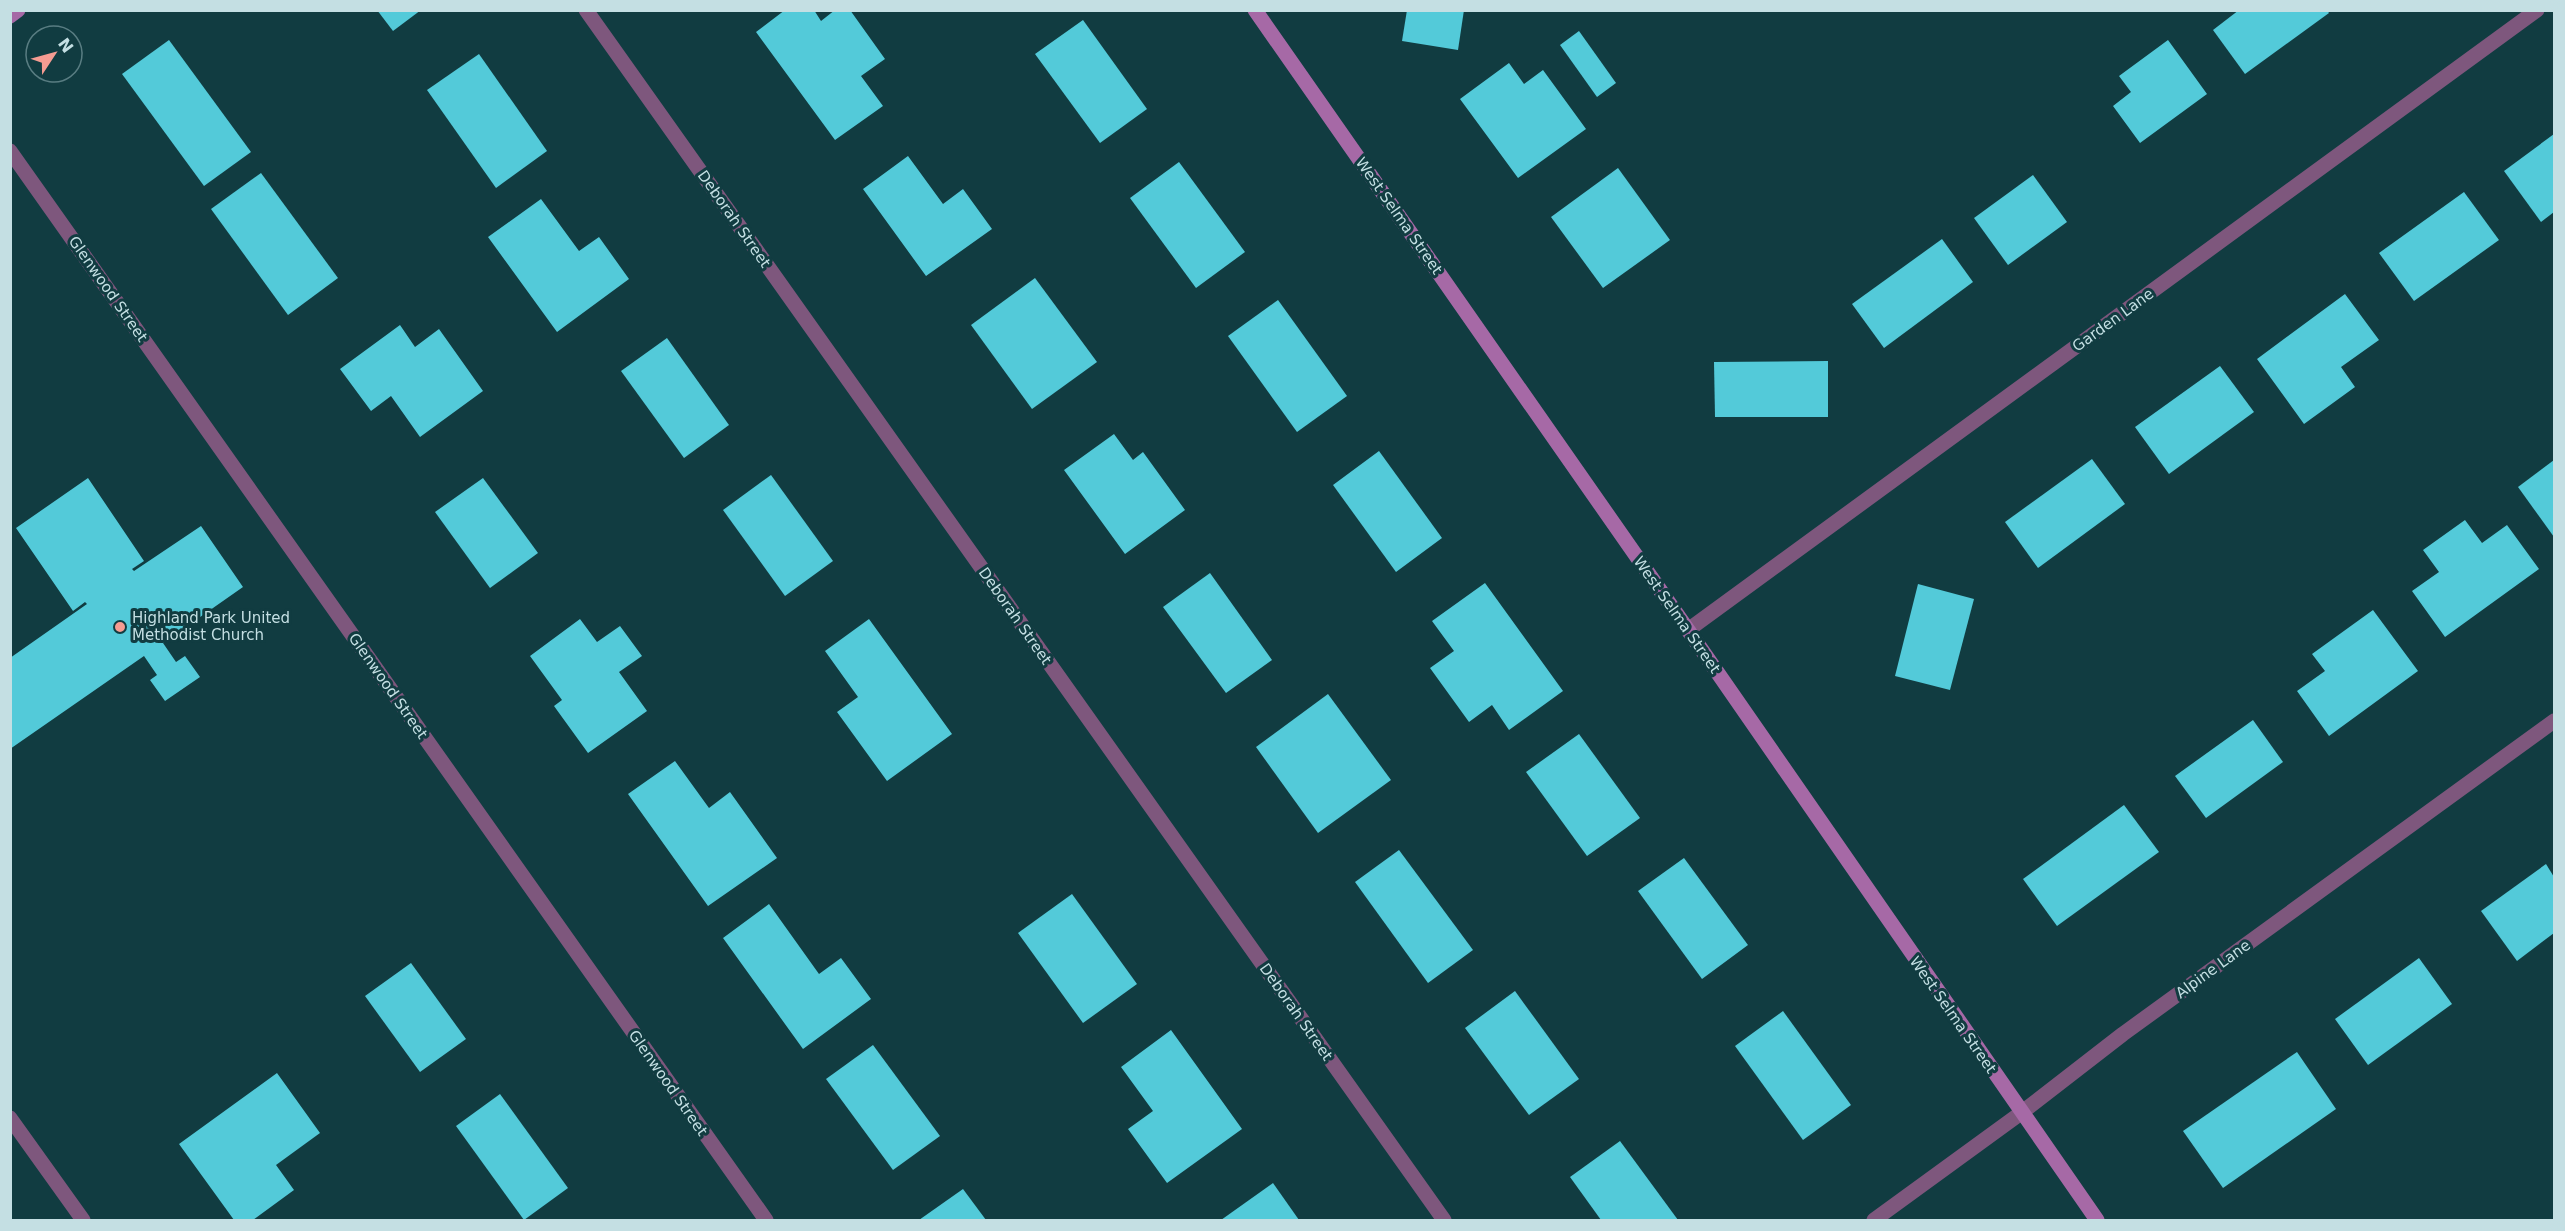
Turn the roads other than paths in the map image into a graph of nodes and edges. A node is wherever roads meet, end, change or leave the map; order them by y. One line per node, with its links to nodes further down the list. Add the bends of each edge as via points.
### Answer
1 (18, 10): 5 (street)
2 (586, 10): 13 (street, Deborah Street)
3 (1255, 10): 7 (street, West Selma Street)
4 (2537, 10): 7 (street, Garden Lane)
5 (10, 16)
6 (10, 151): 12 (street, Glenwood Street)
7 (1688, 630): 9 (street, West Selma Street)
8 (2554, 722): 9 (street, Alpine Lane, via 2123,1034)
9 (2021, 1113): 14 (street, Alpine Lane); 15 (street, West Selma Street)
10 (10, 1119): 11 (street)
11 (82, 1221)
12 (766, 1221)
13 (1443, 1221)
14 (1874, 1221)
15 (2097, 1221)

